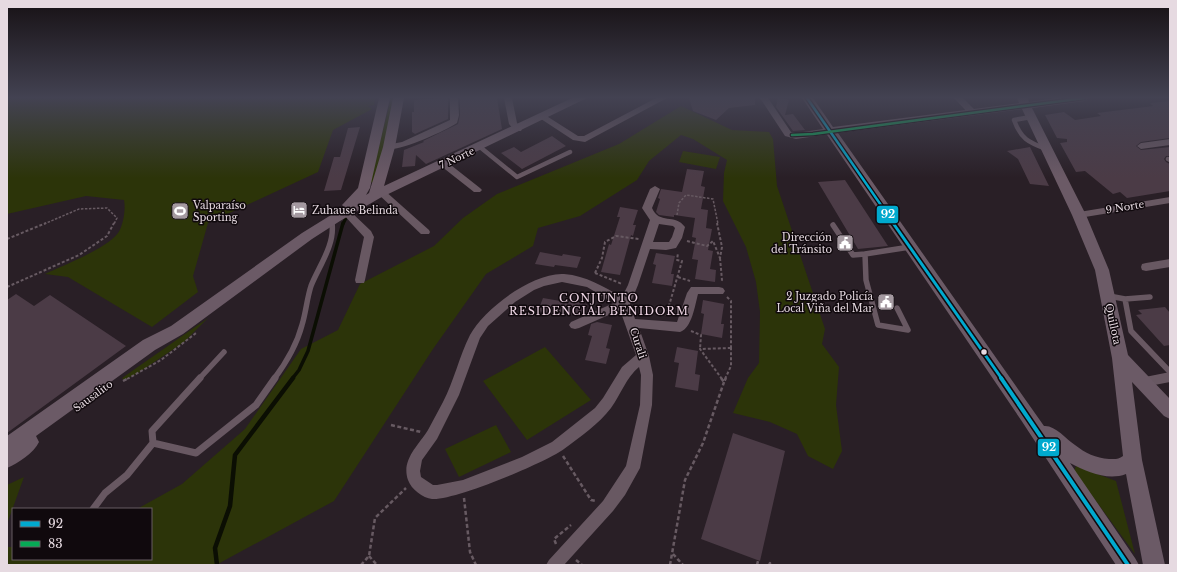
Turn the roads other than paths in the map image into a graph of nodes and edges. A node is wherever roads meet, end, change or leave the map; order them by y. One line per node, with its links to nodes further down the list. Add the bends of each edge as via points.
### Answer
1 (382, 125): 24 (main road)
2 (394, 125): 17 (main road)
3 (448, 125): 17 (street, via 404,144)
4 (514, 125): 13 (street)
5 (527, 125): 13 (main road, 7 Norte)
6 (554, 125): 7 (street, via 576,138 585,139)
7 (612, 125)
8 (782, 125): 14 (street, via 788,134 796,136)
9 (826, 125): 14 (main road)
10 (880, 125): 14 (main road)
11 (1015, 125): 19 (lane, via 1018,134 1032,144)
12 (1035, 125): 19 (main road, Quillota)
13 (518, 129): 18 (main road, 7 Norte)
14 (830, 131): 34 (main road)
15 (1170, 142): 16 (street)
16 (1141, 146)
17 (389, 147): 24 (main road)
18 (480, 147): 20 (lane, via 517,177); 21 (main road, 7 Norte)
19 (1047, 149): 28 (main road, Quillota)
20 (570, 152)
21 (444, 164): 23 (street); 24 (main road, 7 Norte)
22 (655, 189): 30 (street, via 647,208)
23 (477, 190)
24 (373, 192): 29 (main road, Sausalito); 32 (street)
25 (1170, 200): 26 (street, 9 Norte)
26 (1160, 202): 27 (street); 28 (street, 9 Norte)
27 (1170, 210)
28 (1079, 214): 40 (main road, Quillota, via 1102,270)
29 (337, 216): 38 (street, via 367,233 369,237); 47 (main road, Sausalito); 56 (lane, via 329,246 311,287 302,326 285,364 256,405 196,453)
30 (655, 220): 33 (street); 33 (street, via 676,222 680,227 674,242 666,246)
31 (833, 225): 35 (lane, via 854,255)
32 (425, 232)
33 (644, 242): 43 (street, via 633,285)
34 (910, 247): 35 (lane); 55 (main road)
35 (865, 254): 44 (lane, via 866,280 878,325 908,330)
36 (1170, 263): 37 (street)
37 (1146, 267)
38 (360, 280)
39 (719, 291): 45 (street, via 695,290 680,326)
40 (1107, 296): 42 (lane); 50 (main road, Quillota)
41 (1150, 297): 42 (lane)
42 (1125, 300): 51 (lane, via 1131,331)
43 (624, 304): 45 (street, Curali); 46 (street); 49 (street, via 591,284 562,278 530,287 494,312 475,337 453,395 432,435 416,458 413,471 415,480 431,492 463,487 527,461 556,446 600,412 626,372)
44 (897, 308)
45 (632, 323): 49 (street, Curali)
46 (575, 325)
47 (177, 330): 57 (main road, Sausalito, via 149,345); 58 (main road, Sausalito, via 156,350)
48 (224, 352): 56 (lane, via 152,431)
49 (643, 356): 61 (street, Curali, via 647,375 646,405 633,468 608,506)
50 (1120, 358): 53 (main road); 59 (main road, Quillota)
51 (1170, 372)
52 (1170, 376): 53 (street)
53 (1144, 382): 54 (main road)
54 (1170, 411)
55 (1027, 415): 59 (main road, via 1064,449 1081,460 1107,468 1121,468); 62 (main road)
56 (153, 443): 60 (lane, via 127,475 105,493)
57 (7, 446)
58 (7, 459)
59 (1132, 460): 63 (main road, Quillota)
60 (94, 508)
61 (554, 565)
62 (1128, 565)
63 (1154, 565)

